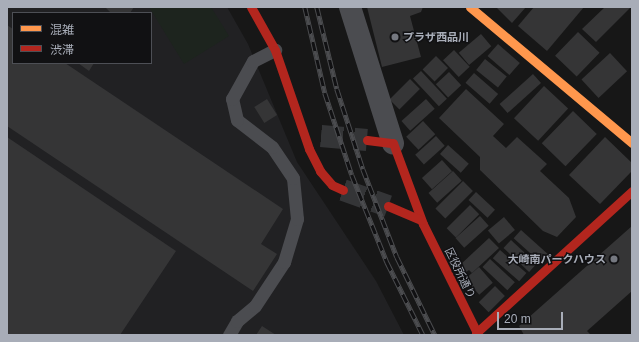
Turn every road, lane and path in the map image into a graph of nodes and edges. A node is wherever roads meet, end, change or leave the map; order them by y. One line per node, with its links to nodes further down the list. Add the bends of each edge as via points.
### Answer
1 (251, 7): 4 (street)
2 (350, 7): 8 (street)
3 (470, 7): 9 (street)
4 (275, 50): 5 (street); 15 (lane, via 253,61 232,99 237,120 272,147 293,178 297,219 284,262 254,306 237,321)
5 (298, 108): 6 (street); 10 (street, via 308,149 320,171 332,185)
6 (311, 125)
7 (367, 140): 8 (street)
8 (392, 143): 13 (street, 区役所通り)
9 (632, 144)
10 (343, 190)
11 (632, 191): 14 (street)
12 (388, 206): 13 (street)
13 (421, 220): 14 (street, 区役所通り)
14 (477, 334)
15 (229, 335)

